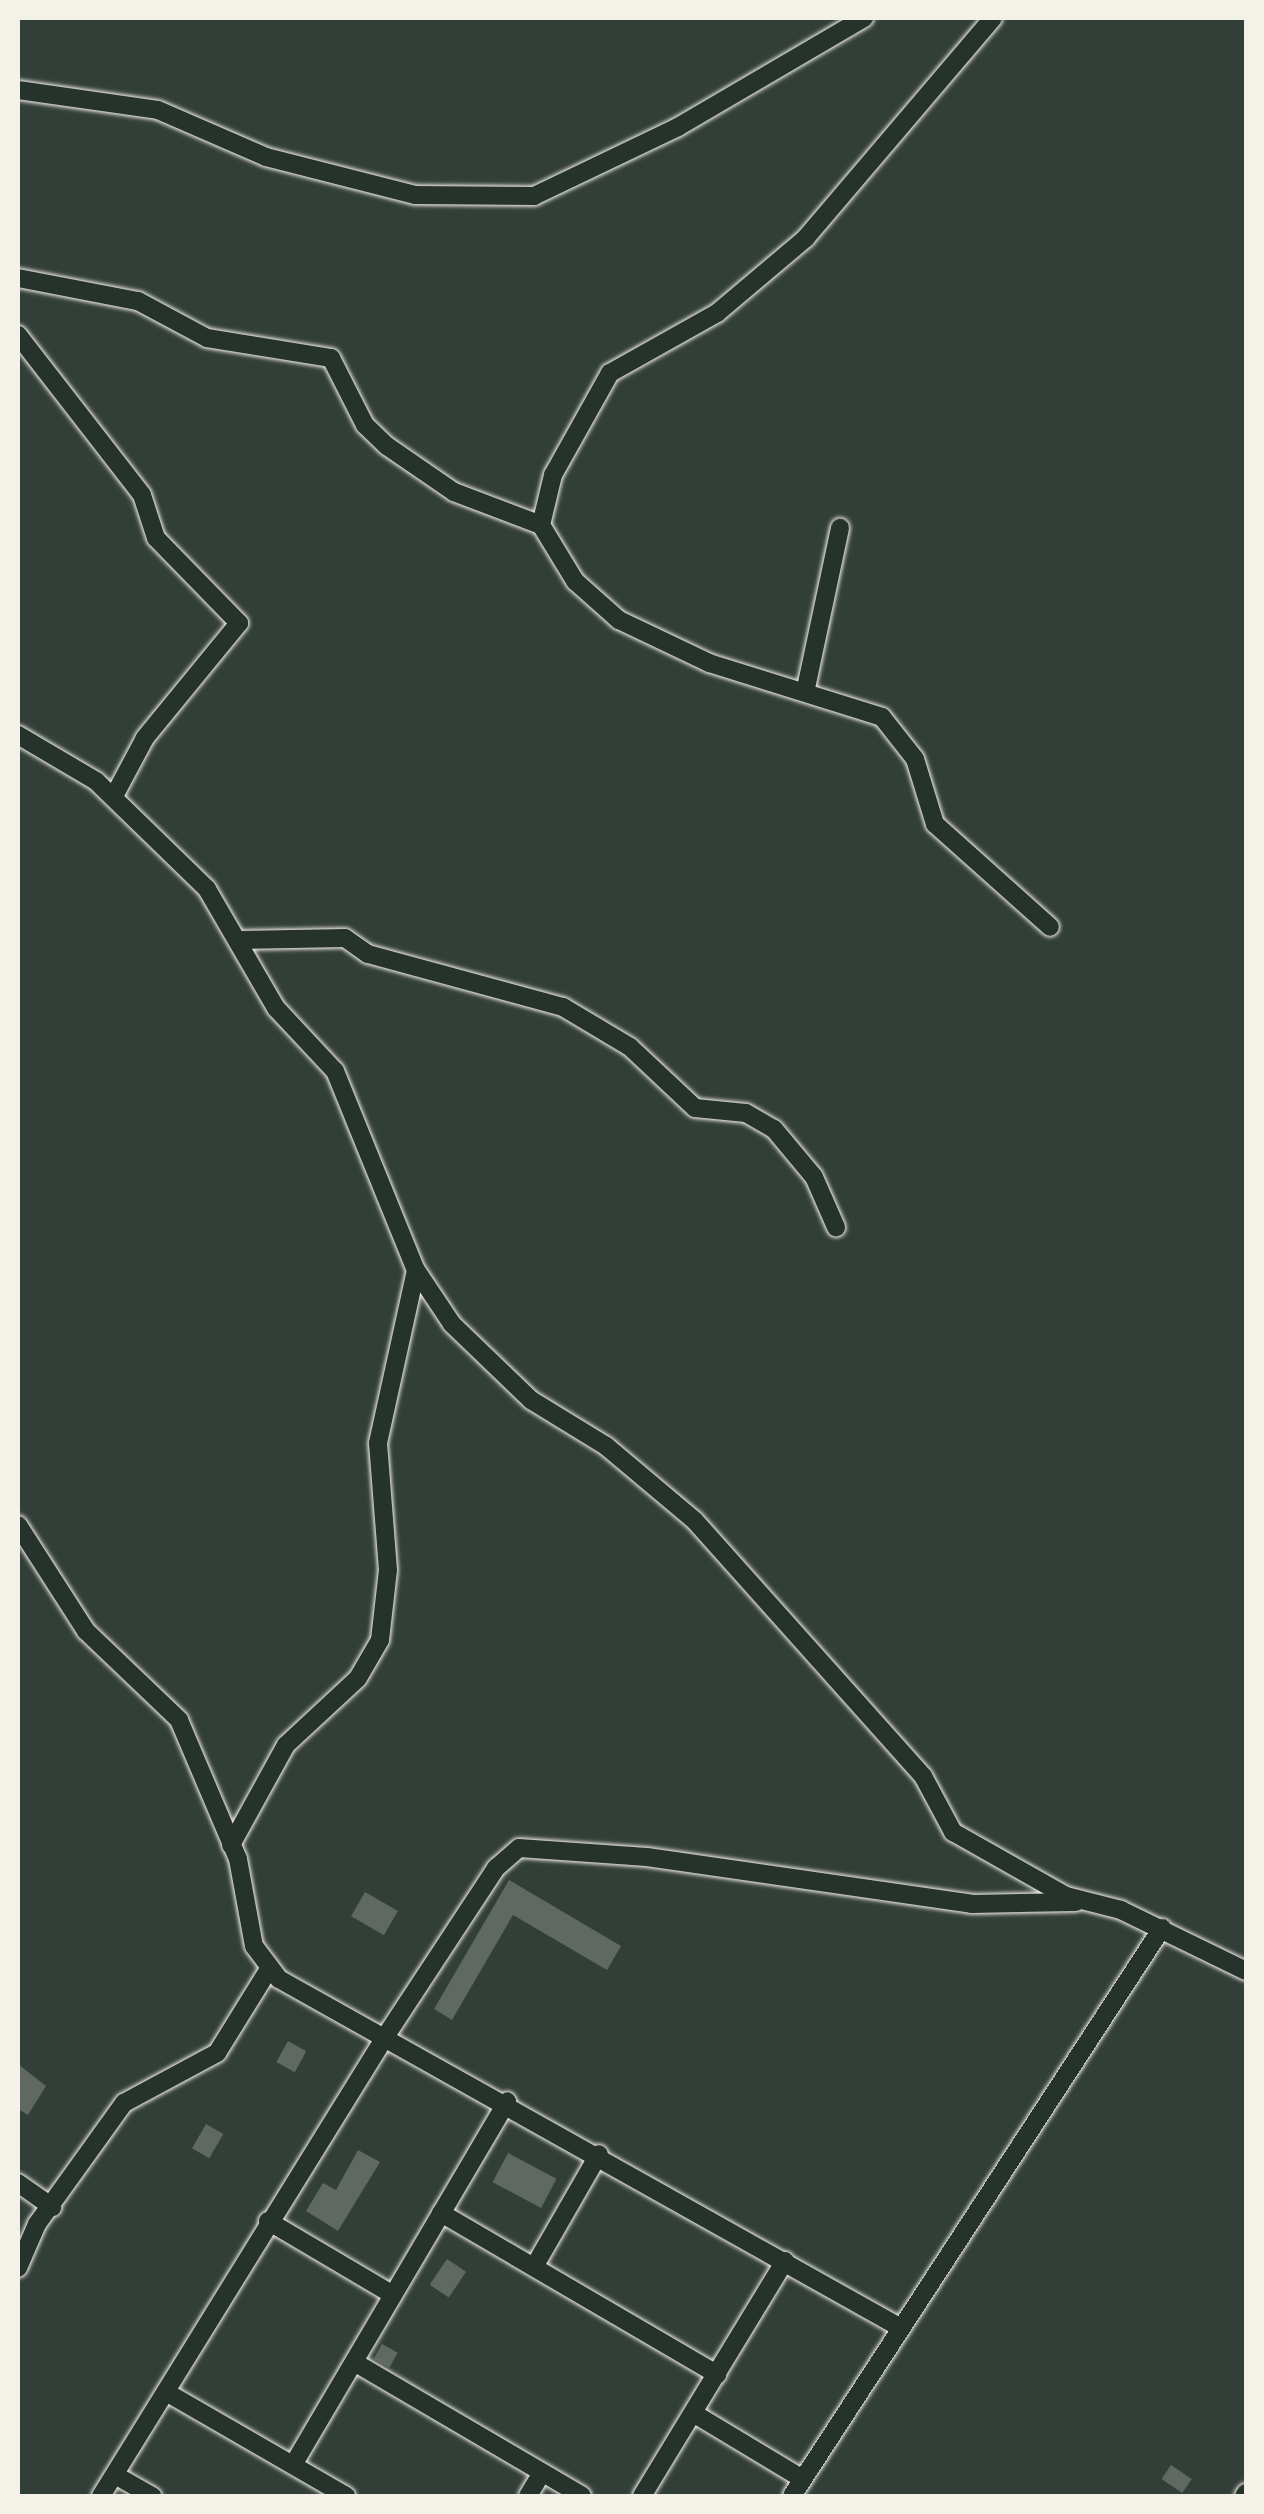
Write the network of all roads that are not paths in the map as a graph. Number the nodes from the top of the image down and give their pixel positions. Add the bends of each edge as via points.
1 (864, 18) edge
2 (993, 18) edge
3 (18, 90) edge
4 (18, 278) edge
5 (18, 334) edge
6 (541, 525) junction
7 (840, 528) dead end
8 (806, 688) junction
9 (18, 735) edge
10 (114, 796) junction
11 (1050, 927) dead end
12 (239, 940) junction
13 (836, 1227) dead end
14 (416, 1270) junction
15 (18, 1525) edge
16 (231, 1845) junction
17 (1082, 1902) junction
18 (1162, 1928) junction
19 (269, 1970) junction
20 (1246, 1971) edge
21 (388, 2034) junction
22 (507, 2101) junction
23 (600, 2154) junction
24 (18, 2183) edge
25 (52, 2207) junction
26 (441, 2214) junction
27 (268, 2221) junction
28 (785, 2261) junction
29 (534, 2267) junction
30 (18, 2268) edge
31 (394, 2294) junction
32 (901, 2328) junction
33 (354, 2362) junction
34 (717, 2374) junction
35 (166, 2392) junction
36 (693, 2413) junction
37 (293, 2466) junction
38 (542, 2473) junction
39 (115, 2475) junction
40 (804, 2479) junction
41 (101, 2496) edge
42 (152, 2496) edge
43 (346, 2496) edge
44 (528, 2496) edge
45 (582, 2496) edge
46 (642, 2496) edge
47 (792, 2496) edge

1 - 3 street via 627,155 534,196 414,195 266,157 170,113
2 - 6 street via 806,238 717,313 620,362 553,475
4 - 6 street via 138,301 206,338 332,358 365,426 387,446 454,492
5 - 10 street via 142,495 156,538 239,624 145,738
6 - 8 street via 575,581 620,620 708,662
7 - 8 street
8 - 11 street via 899,732 935,824
9 - 10 street
10 - 12 street via 186,864
12 - 13 street via 344,938 368,954 563,1007 630,1047 694,1108 746,1114 774,1128 806,1165
12 - 14 street via 276,1008 335,1071
14 - 16 street via 378,1443 388,1570 380,1640 358,1678 286,1745
14 - 17 street via 500,1374 694,1521 923,1776 964,1843
15 - 16 street via 86,1632 169,1705
16 - 19 street via 250,1934
17 - 18 street
17 - 21 street via 972,1904 647,1856 519,1848 496,1868
18 - 20 street
18 - 32 street
19 - 21 street
19 - 25 street via 229,2040 200,2068 124,2103
21 - 22 street
21 - 27 street
22 - 23 street
22 - 26 street
23 - 28 street
23 - 29 street
24 - 25 street
25 - 30 street
26 - 29 street
26 - 31 street
27 - 31 street
27 - 35 street
28 - 32 street
28 - 34 street
29 - 34 street
31 - 33 street
32 - 40 street
33 - 37 street
33 - 38 street
34 - 36 street
35 - 37 street
35 - 39 street
36 - 40 street
36 - 46 street
37 - 43 street
38 - 44 street
38 - 45 street
39 - 41 street
39 - 42 street
40 - 47 street

